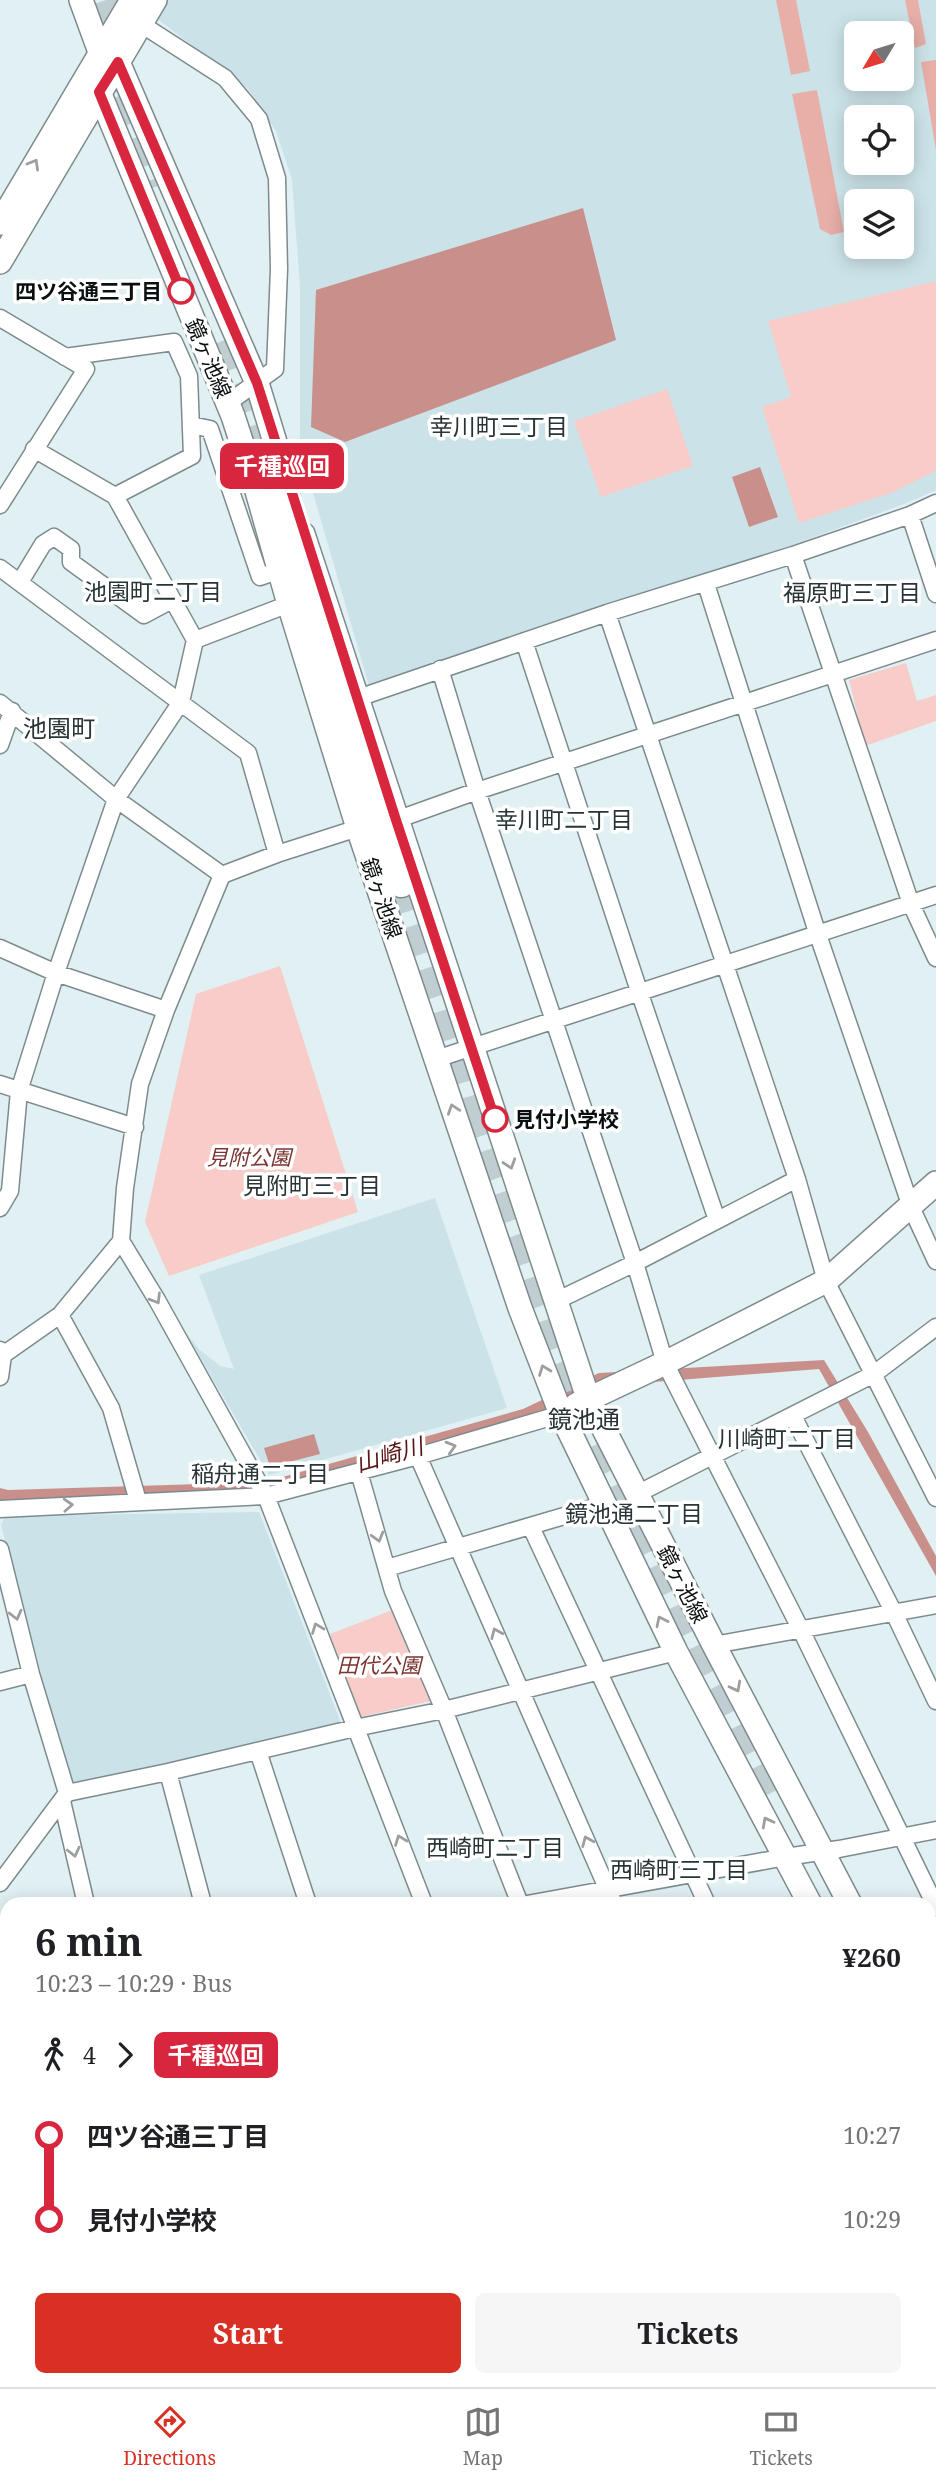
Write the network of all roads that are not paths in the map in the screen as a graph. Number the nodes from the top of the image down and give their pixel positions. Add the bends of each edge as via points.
1 (81, 0) edge
2 (132, 0) edge
3 (155, 0) edge
4 (141, 24) junction
5 (109, 57) junction
6 (99, 92) junction
7 (0, 223) edge
8 (0, 262) edge
9 (0, 318) edge
10 (65, 357) junction
11 (257, 383) junction
12 (228, 403) junction
13 (191, 425) junction
14 (34, 449) junction
15 (283, 469) joint
16 (115, 496) junction
17 (936, 503) edge
18 (0, 505) edge
19 (910, 515) junction
20 (793, 555) junction
21 (0, 568) edge
22 (280, 570) junction
23 (20, 582) junction
24 (706, 584) junction
25 (936, 594) edge
26 (172, 600) junction
27 (289, 604) junction
28 (607, 613) junction
29 (195, 640) junction
30 (936, 640) edge
31 (524, 641) junction
32 (440, 669) junction
33 (835, 673) junction
34 (350, 701) junction
35 (181, 702) junction
36 (744, 704) junction
37 (6, 707) edge
38 (648, 736) junction
39 (0, 745) edge
40 (564, 764) junction
41 (477, 790) junction
42 (117, 799) junction
43 (396, 820) junction
44 (358, 828) junction
45 (277, 854) junction
46 (222, 875) junction
47 (401, 882) tunnel mouth
48 (936, 895) edge
49 (911, 904) junction
50 (817, 932) junction
51 (0, 948) edge
52 (936, 958) edge
53 (725, 964) junction
54 (56, 973) junction
55 (639, 991) junction
56 (166, 1010) junction
57 (555, 1020) junction
58 (472, 1048) junction
59 (436, 1059) junction
60 (0, 1084) edge
61 (19, 1091) junction
62 (135, 1127) junction
63 (797, 1179) junction
64 (936, 1183) edge
65 (911, 1207) junction
66 (0, 1208) edge
67 (717, 1220) junction
68 (121, 1241) junction
69 (936, 1261) edge
70 (635, 1264) junction
71 (826, 1281) junction
72 (556, 1301) junction
73 (60, 1315) junction
74 (936, 1327) edge
75 (2, 1352) edge
76 (665, 1363) junction
77 (874, 1374) junction
78 (0, 1377) edge
79 (588, 1398) junction
80 (561, 1414) junction
81 (793, 1416) junction
82 (713, 1454) junction
83 (418, 1456) junction
84 (359, 1472) junction
85 (934, 1490) edge
86 (637, 1494) junction
87 (266, 1496) junction
88 (138, 1501) junction
89 (605, 1504) junction
90 (0, 1509) edge
91 (531, 1527) junction
92 (0, 1549) edge
93 (458, 1549) junction
94 (387, 1568) junction
95 (936, 1605) edge
96 (894, 1613) junction
97 (802, 1630) junction
98 (714, 1645) junction
99 (676, 1652) junction
100 (598, 1673) junction
101 (31, 1674) junction
102 (0, 1682) edge
103 (522, 1690) junction
104 (936, 1701) edge
105 (444, 1710) junction
106 (355, 1728) junction
107 (258, 1752) junction
108 (168, 1772) junction
109 (65, 1797) junction
110 (936, 1830) edge
111 (902, 1838) junction
112 (824, 1852) junction
113 (786, 1857) junction
114 (693, 1874) junction
115 (2, 1875) edge
116 (85, 1897) edge
117 (201, 1897) edge
118 (306, 1897) edge
119 (421, 1897) edge
120 (517, 1897) edge
121 (611, 1897) edge
122 (704, 1897) edge
123 (806, 1897) edge
124 (846, 1897) edge
125 (931, 1897) edge

1 - 5 street
2 - 5 street
3 - 4 street
4 - 5 street
4 - 11 street via 225,78 260,119 277,178 279,269 275,369
5 - 6 street, 鏡ヶ池線
7 -> 5 street
5 - 11 street, 鏡ヶ池線
6 - 8 street
6 - 12 street, 鏡ヶ池線
9 - 10 street
10 - 13 street via 174,342 189,376
10 - 14 street via 86,369
11 - 12 street
11 - 15 street, 鏡ヶ池線
12 - 22 street, 鏡ヶ池線
13 - 16 street via 192,456
13 - 22 street via 210,429 260,577
14 - 16 street
14 - 18 street
15 - 34 highway via 286,518 306,598
16 - 26 street
17 - 19 street
19 - 20 street
19 - 25 street
20 - 24 street
20 - 33 street
21 - 23 street
22 - 27 street, 鏡ヶ池線
23 - 26 street via 43,544 54,537 71,549 71,562 144,615
23 - 35 street
24 - 28 street
24 - 36 street
26 - 29 street
27 - 29 street
27 - 44 street, 鏡ヶ池線
28 - 31 street
28 - 38 street
29 - 35 street
30 - 33 street
31 - 32 street
31 - 40 street
32 - 34 street
32 - 41 street
33 - 36 street
33 - 49 street
34 - 43 street, 鏡ヶ池線
34 - 47 highway via 368,802
35 - 42 street
35 - 45 street via 248,753
36 - 38 street
36 - 50 street
37 - 39 street
37 - 42 street
38 - 40 street
38 - 53 street
40 - 41 street
40 - 55 street
41 - 43 street
41 - 57 street
42 - 46 street
42 - 54 street
43 - 58 street, 鏡ヶ池線
44 - 45 street
44 - 59 street, 鏡ヶ池線
45 - 46 street
46 - 56 street
48 - 49 street
49 - 50 street
49 - 52 street
50 - 53 street
50 - 65 street
51 - 54 street
53 - 55 street
53 - 63 street
54 - 56 street
54 - 61 street
55 - 57 street
55 - 67 street
56 - 62 street via 140,1084
57 - 58 street
57 - 70 street
58 - 59 street
58 -> 72 street, 鏡ヶ池線
80 -> 59 street, 鏡ヶ池線
60 - 61 street
61 - 62 street
61 - 66 street via 10,1191
62 - 68 street
63 - 67 street
63 - 71 street
64 - 65 street
65 - 69 street
65 - 71 street
67 - 70 street
68 - 73 street
68 -> 87 street
70 - 72 street
70 - 76 street
71 - 76 street
71 - 77 street
72 - 79 street, 鏡ヶ池線
73 - 75 street
73 - 88 street via 111,1408
74 - 77 street
75 - 78 street
76 - 79 street
76 - 82 street
77 - 81 street
77 - 85 street
79 - 80 street
79 - 86 street, 鏡ヶ池線
83 -> 80 street
80 - 89 street, 鏡ヶ池線
81 - 82 street
81 - 96 street
82 - 86 street
82 - 97 street
83 - 84 street
83 - 93 street
84 - 87 street
84 -> 94 street
86 - 98 street, 鏡ヶ池線
87 - 88 street
106 -> 87 street
90 -> 88 street
89 - 91 street
99 -> 89 street, 鏡ヶ池線
91 - 93 street
91 - 100 street
92 -> 101 street
93 - 94 street
103 -> 93 street
94 - 105 street
95 - 96 street
96 - 97 street
96 - 104 street
97 - 98 street
97 - 111 street
98 -> 112 street, 鏡ヶ池線
99 - 100 street
113 -> 99 street, 鏡ヶ池線
100 - 103 street
100 - 114 street
101 - 102 street
101 - 109 street
103 - 105 street
121 -> 103 street
105 - 106 street
105 - 120 street
106 - 107 street
119 -> 106 street
107 - 108 street
107 - 118 street
108 - 109 street
108 - 117 street
109 - 115 street
109 -> 116 street
110 - 111 street
111 - 112 street
111 - 125 street
112 - 113 street
112 - 124 street, 鏡ヶ池線
113 - 114 street
113 - 123 street, 鏡ヶ池線
114 - 121 street
114 - 122 street

